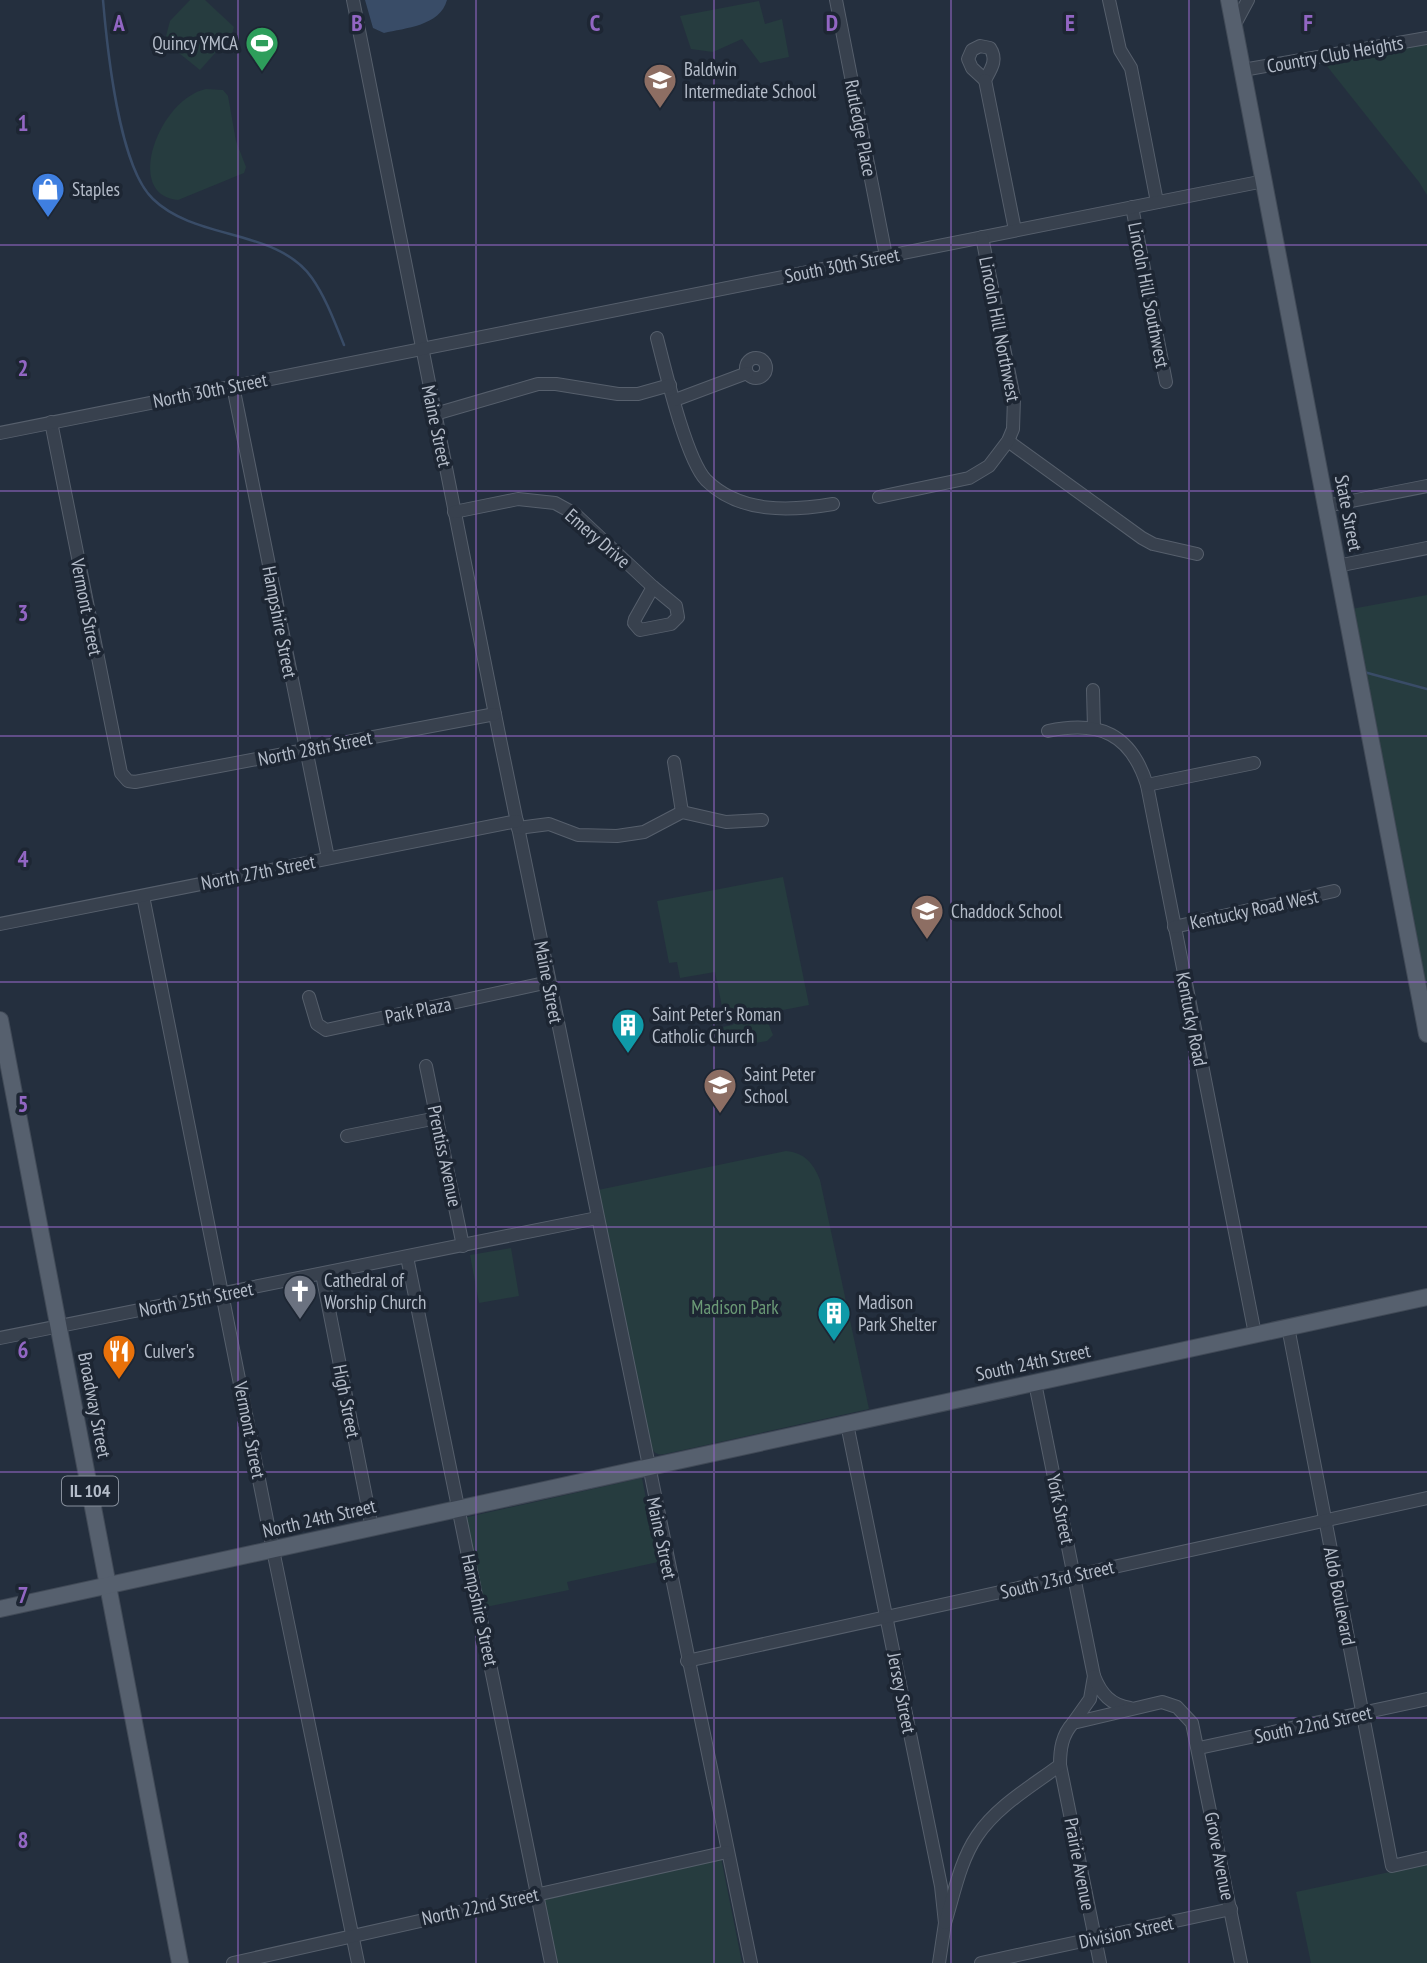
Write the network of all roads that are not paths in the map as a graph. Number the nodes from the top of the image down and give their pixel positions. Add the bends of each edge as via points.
1 (353, 0) edge
2 (836, 0) edge
3 (1109, 0) edge
4 (1229, 0) edge
5 (1248, 0) edge
6 (1234, 26) junction
7 (1427, 38) edge
8 (1243, 70) junction
9 (985, 80) dead end
10 (1264, 181) junction
11 (1157, 202) junction
12 (1132, 207) junction
13 (1015, 230) junction
14 (982, 237) junction
15 (886, 256) junction
16 (657, 338) dead end
17 (421, 350) junction
18 (747, 373) dead end
19 (1166, 382) dead end
20 (670, 385) junction
21 (233, 386) junction
22 (675, 400) junction
23 (435, 414) junction
24 (51, 422) junction
25 (0, 433) edge
26 (1008, 441) junction
27 (1427, 486) edge
28 (879, 496) dead end
29 (834, 504) dead end
30 (1326, 506) junction
31 (454, 512) junction
32 (1427, 548) edge
33 (1196, 554) dead end
34 (1338, 566) junction
35 (653, 587) dead end
36 (1093, 690) dead end
37 (495, 714) junction
38 (1094, 728) junction
39 (1048, 731) dead end
40 (306, 750) junction
41 (674, 762) dead end
42 (1254, 763) dead end
43 (135, 782) joint
44 (1147, 785) junction
45 (682, 812) junction
46 (762, 820) dead end
47 (517, 824) junction
48 (328, 858) junction
49 (1334, 891) dead end
50 (143, 895) junction
51 (0, 925) edge
52 (1174, 927) junction
53 (549, 982) junction
54 (309, 998) dead end
55 (0, 1020) edge
56 (1427, 1034) edge
57 (426, 1066) dead end
58 (437, 1118) junction
59 (347, 1136) dead end
60 (597, 1218) junction
61 (463, 1246) junction
62 (407, 1257) junction
63 (322, 1274) junction
64 (223, 1294) junction
65 (1427, 1297) edge
66 (58, 1326) junction
67 (1288, 1327) junction
68 (1255, 1334) junction
69 (0, 1338) edge
70 (1035, 1383) junction
71 (847, 1424) junction
72 (647, 1467) junction
73 (1427, 1498) edge
74 (459, 1509) junction
75 (1325, 1520) junction
76 (372, 1528) junction
77 (273, 1550) junction
78 (1074, 1575) junction
79 (108, 1586) junction
80 (0, 1609) edge
81 (887, 1617) junction
82 (687, 1661) junction
83 (1094, 1676) junction
84 (1427, 1699) edge
85 (1130, 1708) junction
86 (1363, 1713) junction
87 (1073, 1723) junction
88 (1199, 1748) junction
89 (1060, 1765) junction
90 (727, 1852) junction
91 (1427, 1858) edge
92 (537, 1894) junction
93 (1231, 1909) junction
94 (945, 1923) junction
95 (353, 1934) junction
96 (1096, 1939) junction
97 (180, 1963) edge
98 (233, 1963) edge
99 (358, 1963) edge
100 (551, 1963) edge
101 (751, 1963) edge
102 (939, 1963) edge
103 (981, 1963) edge
104 (1100, 1963) edge
105 (1241, 1963) edge

1 - 17 street, Maine Street
2 - 15 street, Rutledge Place
3 - 11 street via 1120,50 1131,68
4 - 6 main road, State Street
5 - 6 street
6 - 8 main road, State Street
7 - 8 street, Country Club Heights
8 - 10 main road, State Street
9 - 13 street
10 - 11 street, South 30th Street
10 - 30 main road, State Street
11 - 12 street, South 30th Street
12 - 13 street, South 30th Street
12 - 19 street, Lincoln Hill Southwest
13 - 14 street, South 30th Street
14 - 15 street, South 30th Street
14 - 26 street, Lincoln Hill Northwest via 1014,398 1015,419
15 - 17 street, South 30th Street
16 - 20 street
17 - 21 street, North 30th Street
17 - 23 street, Maine Street
18 - 22 street
20 - 22 street
20 - 23 street via 618,394 538,384
21 - 24 street, North 30th Street
21 - 40 street, Hampshire Street
22 - 29 street via 692,456 717,488 772,509
23 - 31 street, Maine Street
24 - 25 street, North 30th Street
24 - 43 street, Vermont Street via 121,773
26 - 28 street, Lincoln Hill Northwest via 989,466 969,478
26 - 33 street via 1142,538
27 - 30 street
30 - 34 main road, State Street
31 - 35 street, Emery Drive via 518,499 555,503 575,514
31 - 37 street, Maine Street
32 - 34 street
34 - 56 main road, State Street
36 - 38 street
37 - 40 street, North 28th Street
37 - 47 street, Maine Street
38 - 39 street
38 - 44 street, Kentucky Road via 1124,744 1138,761
40 - 43 street, North 28th Street
40 - 48 street, Hampshire Street
41 - 45 street
42 - 44 street
44 - 52 street, Kentucky Road
45 - 46 street via 726,822
45 - 47 street, North 27th Street via 633,835 579,835 549,824
47 - 48 street, North 27th Street
47 - 53 street, Maine Street
48 - 50 street, North 27th Street
49 - 52 street, Kentucky Road West
50 - 51 street, North 27th Street
50 - 64 street, Vermont Street
52 - 68 street, Kentucky Road
53 - 54 street, Park Plaza via 326,1030 317,1024
53 - 60 street, Maine Street
55 - 66 main road, Broadway Street / IL 104
57 - 58 street, Prentiss Avenue
58 - 59 street
58 - 61 street, Prentiss Avenue
60 - 61 street, North 25th Street
60 - 72 street, Maine Street
61 - 62 street, North 25th Street
62 - 63 street, North 25th Street
62 - 74 street, Hampshire Street
63 - 64 street, North 25th Street
63 - 76 street, High Street
64 - 66 street, North 25th Street
64 - 77 street, Vermont Street
65 - 67 main road, South 24th Street
66 - 69 street, North 25th Street
66 - 79 main road, Broadway Street / IL 104
67 - 68 main road, South 24th Street
67 - 75 street, Aldo Boulevard
68 - 70 main road, South 24th Street
70 - 71 main road, South 24th Street
70 - 78 street, York Street
71 - 72 main road, South 24th Street
71 - 81 street, Jersey Street
72 - 74 main road, North 24th Street
72 - 82 street, Maine Street
73 - 75 street, South 23rd Street
74 - 76 main road, North 24th Street
74 - 92 street, Hampshire Street
75 - 78 street, South 23rd Street
75 - 86 street, Aldo Boulevard
76 - 77 main road, North 24th Street
77 - 79 main road, North 24th Street
77 - 95 street, Vermont Street
78 - 81 street, South 23rd Street
78 - 83 street, York Street
79 - 80 main road, North 24th Street
79 - 97 main road, Broadway Street / IL 104
81 - 82 street, South 23rd Street
81 - 94 street, Jersey Street
82 - 90 street, Maine Street
83 - 85 street, York Street via 1111,1702
83 - 87 street, York Street via 1090,1699
84 - 86 street, South 22nd Street
85 - 87 street
85 - 88 street, Grove Avenue via 1162,1702 1177,1706 1192,1723
86 - 88 street, South 22nd Street
86 - 91 street, Aldo Boulevard via 1392,1866
87 - 89 street, York Street via 1062,1741
88 - 93 street, Grove Avenue
89 - 94 street via 998,1813 976,1837
89 - 96 street, Prairie Avenue
90 - 92 street, North 22nd Street
90 - 101 street, Maine Street
92 - 95 street, North 22nd Street
92 - 100 street, Hampshire Street
93 - 96 street, Division Street
93 - 105 street, Grove Avenue
94 - 102 street, Jersey Street
95 - 98 street, North 22nd Street
95 - 99 street, Vermont Street
96 - 103 street, Division Street
96 - 104 street, Prairie Avenue

